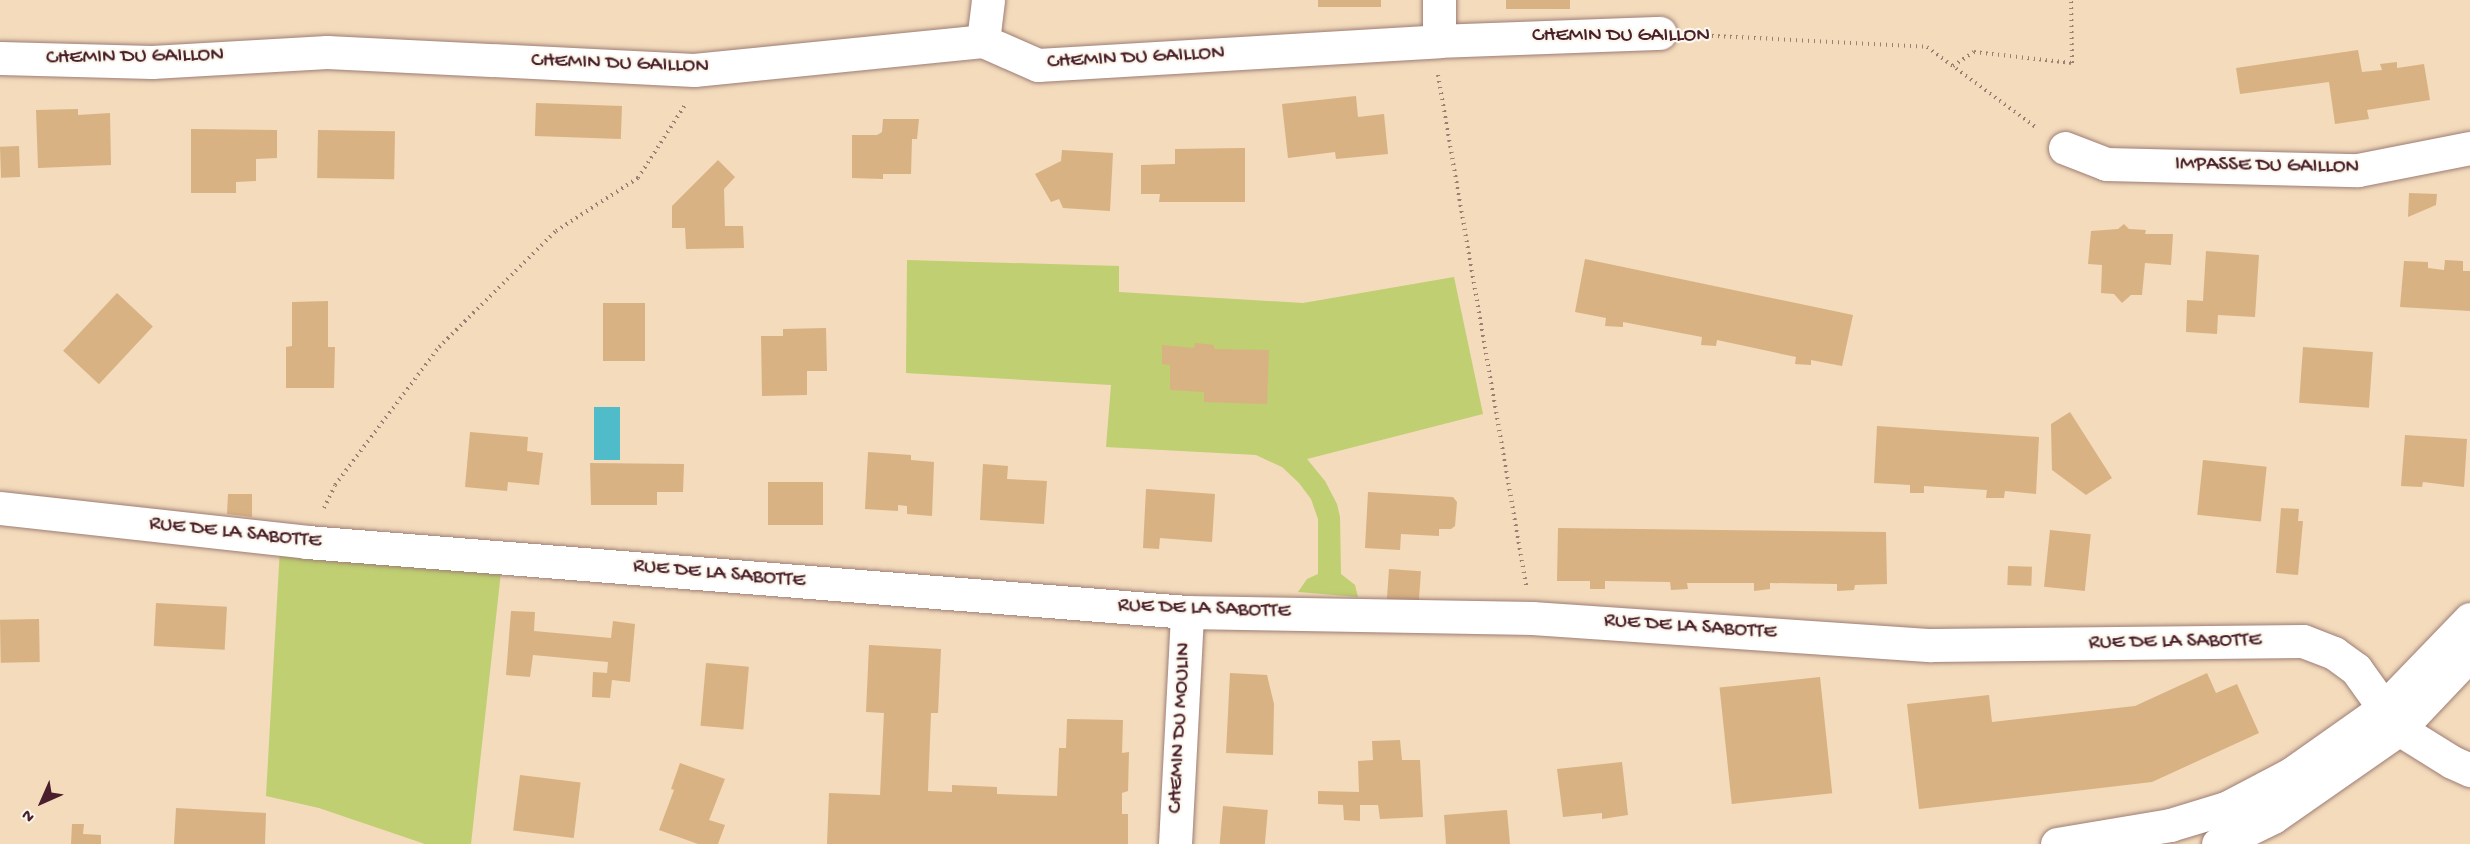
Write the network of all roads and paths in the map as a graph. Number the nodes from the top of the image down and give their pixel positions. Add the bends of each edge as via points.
1 (988, 0) edge
2 (1439, 0) edge
3 (2071, 0) edge
4 (1660, 33) joint
5 (983, 41) junction
6 (1438, 56) junction
7 (0, 58) edge
8 (1953, 66) junction
9 (694, 70) junction
10 (2065, 148) joint
11 (2470, 148) edge
12 (0, 508) edge
13 (307, 542) junction
14 (1187, 612) junction
15 (1532, 618) junction
16 (2470, 619) edge
17 (2470, 654) edge
18 (2391, 719) junction
19 (2470, 770) edge
20 (2104, 841) edge
21 (1175, 844) edge
22 (2056, 844) edge
23 (2218, 844) edge

1 - 5 street
2 - 6 street
3 - 8 path via 2072,63 1974,52
4 - 6 street, CHEMIN DU GAILLON
4 - 8 path, CHEMIN DU GAILLON via 1927,47
5 - 6 street, CHEMIN DU GAILLON via 1038,65
5 - 9 street, CHEMIN DU GAILLON
6 - 15 path
7 - 9 street, CHEMIN DU GAILLON via 152,62 327,52
8 - 10 path, CHEMIN DU GAILLON
9 - 13 path via 693,94 638,178 556,231 439,347 335,485
10 - 11 street, IMPASSE DU GAILLON via 2106,164 2358,170
12 - 13 street, RUE DE LA SABOTTE
13 - 14 street, RUE DE LA SABOTTE
14 - 15 street, RUE DE LA SABOTTE
14 - 21 street, CHEMIN DU MOULIN
15 - 18 street, RUE DE LA SABOTTE via 1931,645 2303,641 2334,653 2356,669
16 - 18 street
17 - 18 street
18 - 19 street via 2451,762
18 - 20 street via 2226,808
18 - 23 street via 2273,817
20 - 22 street

